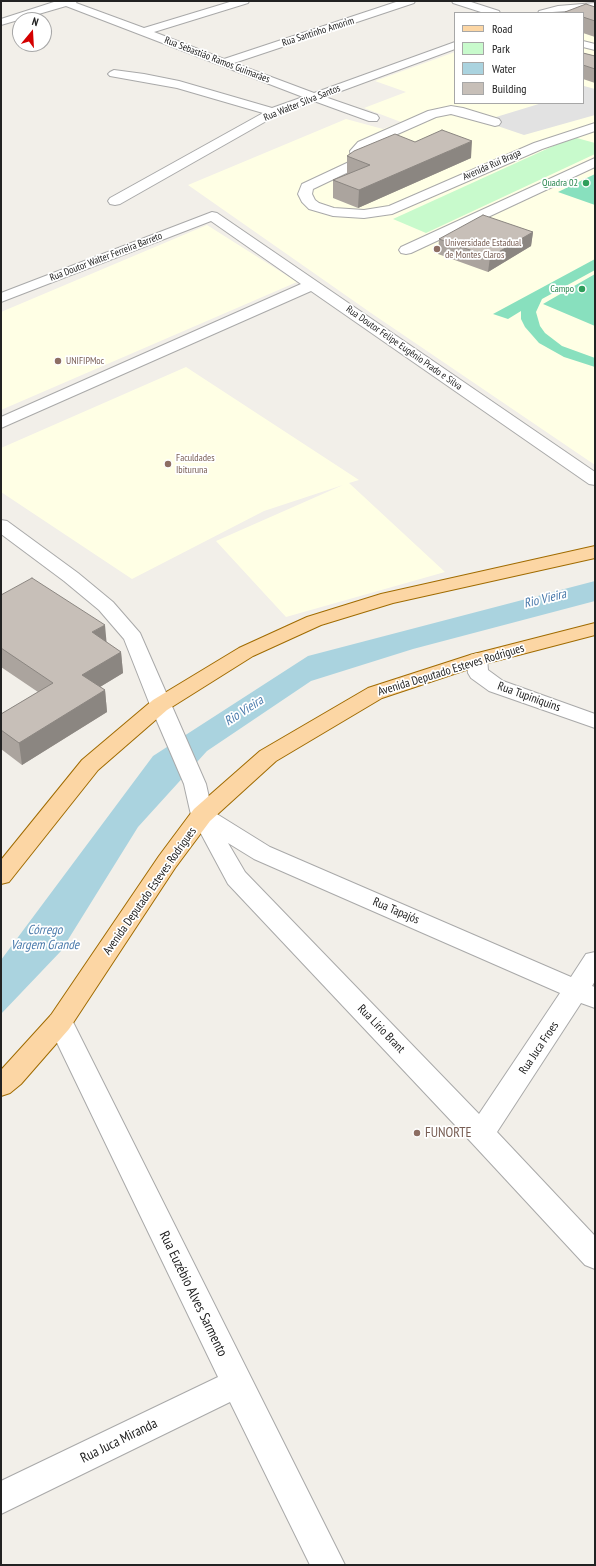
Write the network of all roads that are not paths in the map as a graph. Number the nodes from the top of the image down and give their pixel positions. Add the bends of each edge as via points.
1 (244, 1) edge
2 (410, 1) edge
3 (457, 1) edge
4 (66, 2) edge
5 (595, 6) edge
6 (492, 12) edge
7 (547, 12) edge
8 (1, 22) edge
9 (144, 32) junction
10 (584, 44) edge
11 (454, 45) edge
12 (595, 47) edge
13 (225, 62) junction
14 (114, 74) dead end
15 (314, 97) junction
16 (273, 112) junction
17 (373, 118) dead end
18 (495, 122) dead end
19 (595, 127) edge
20 (578, 131) junction
21 (595, 135) edge
22 (595, 162) edge
23 (115, 201) dead end
24 (212, 216) joint
25 (406, 250) dead end
26 (312, 285) junction
27 (1, 298) edge
28 (1, 423) edge
29 (595, 480) edge
30 (1, 525) edge
31 (595, 552) edge
32 (595, 629) edge
33 (477, 659) junction
34 (160, 705) junction
35 (595, 721) edge
36 (202, 815) junction
37 (1, 876) edge
38 (595, 961) edge
39 (586, 994) edge
40 (60, 1022) junction
41 (1, 1085) edge
42 (481, 1134) junction
43 (595, 1256) edge
44 (237, 1383) junction
45 (1, 1498) edge
46 (328, 1565) edge

1 - 9 street
2 - 13 street, Rua Santinho Amorim
3 - 6 street
4 - 8 street
4 - 9 street, Rua Sebastião Ramos Guimarães
5 - 7 street
9 - 13 street, Rua Sebastião Ramos Guimarães
10 - 12 street
11 - 15 street, Rua Walter Silva Santos
13 - 15 street, Rua Sebastião Ramos Guimarães
14 - 16 street via 179,85
15 - 16 street, Rua Walter Silva Santos
15 - 17 street, Rua Sebastião Ramos Guimarães
16 - 23 street, Rua Walter Silva Santos
18 - 20 street, Avenida Rui Braga via 455,110 432,114 362,145 356,151 357,158 354,164 307,187 305,194 314,206 333,212 364,214 392,210 507,158
19 - 20 street, Avenida Rui Braga
20 - 21 street
22 - 25 street
24 - 26 street, Rua Doutor Felipe Eugênio Prado e Silva
24 - 27 street, Rua Doutor Walter Ferreira Barreto
26 - 28 street
26 - 29 street, Rua Doutor Felipe Eugênio Prado e Silva
30 - 34 street, Rua Lírio Brant via 71,577 110,611 133,637
31 - 34 main road via 388,598 314,621 246,652
32 - 33 main road, Avenida Deputado Esteves Rodrigues
33 - 35 street, Rua Tupiniquins via 478,673 496,686
33 - 36 main road, Avenida Deputado Esteves Rodrigues via 374,693 268,756
34 - 36 street, Rua Lírio Brant via 195,784
34 - 37 main road via 90,765
36 - 39 street, Rua Tapajós via 262,853
36 - 40 main road, Avenida Deputado Esteves Rodrigues via 167,862
36 - 42 street, Rua Lírio Brant via 236,878
38 - 39 street, Rua Juca Froes
39 - 42 street, Rua Juca Froes
40 - 41 main road, Avenida Deputado Esteves Rodrigues
40 - 44 street, Rua Euzébio Alves Sarmento
42 - 43 street, Rua Lírio Brant
44 - 45 street, Rua Juca Miranda
44 - 46 street, Rua Euzébio Alves Sarmento

